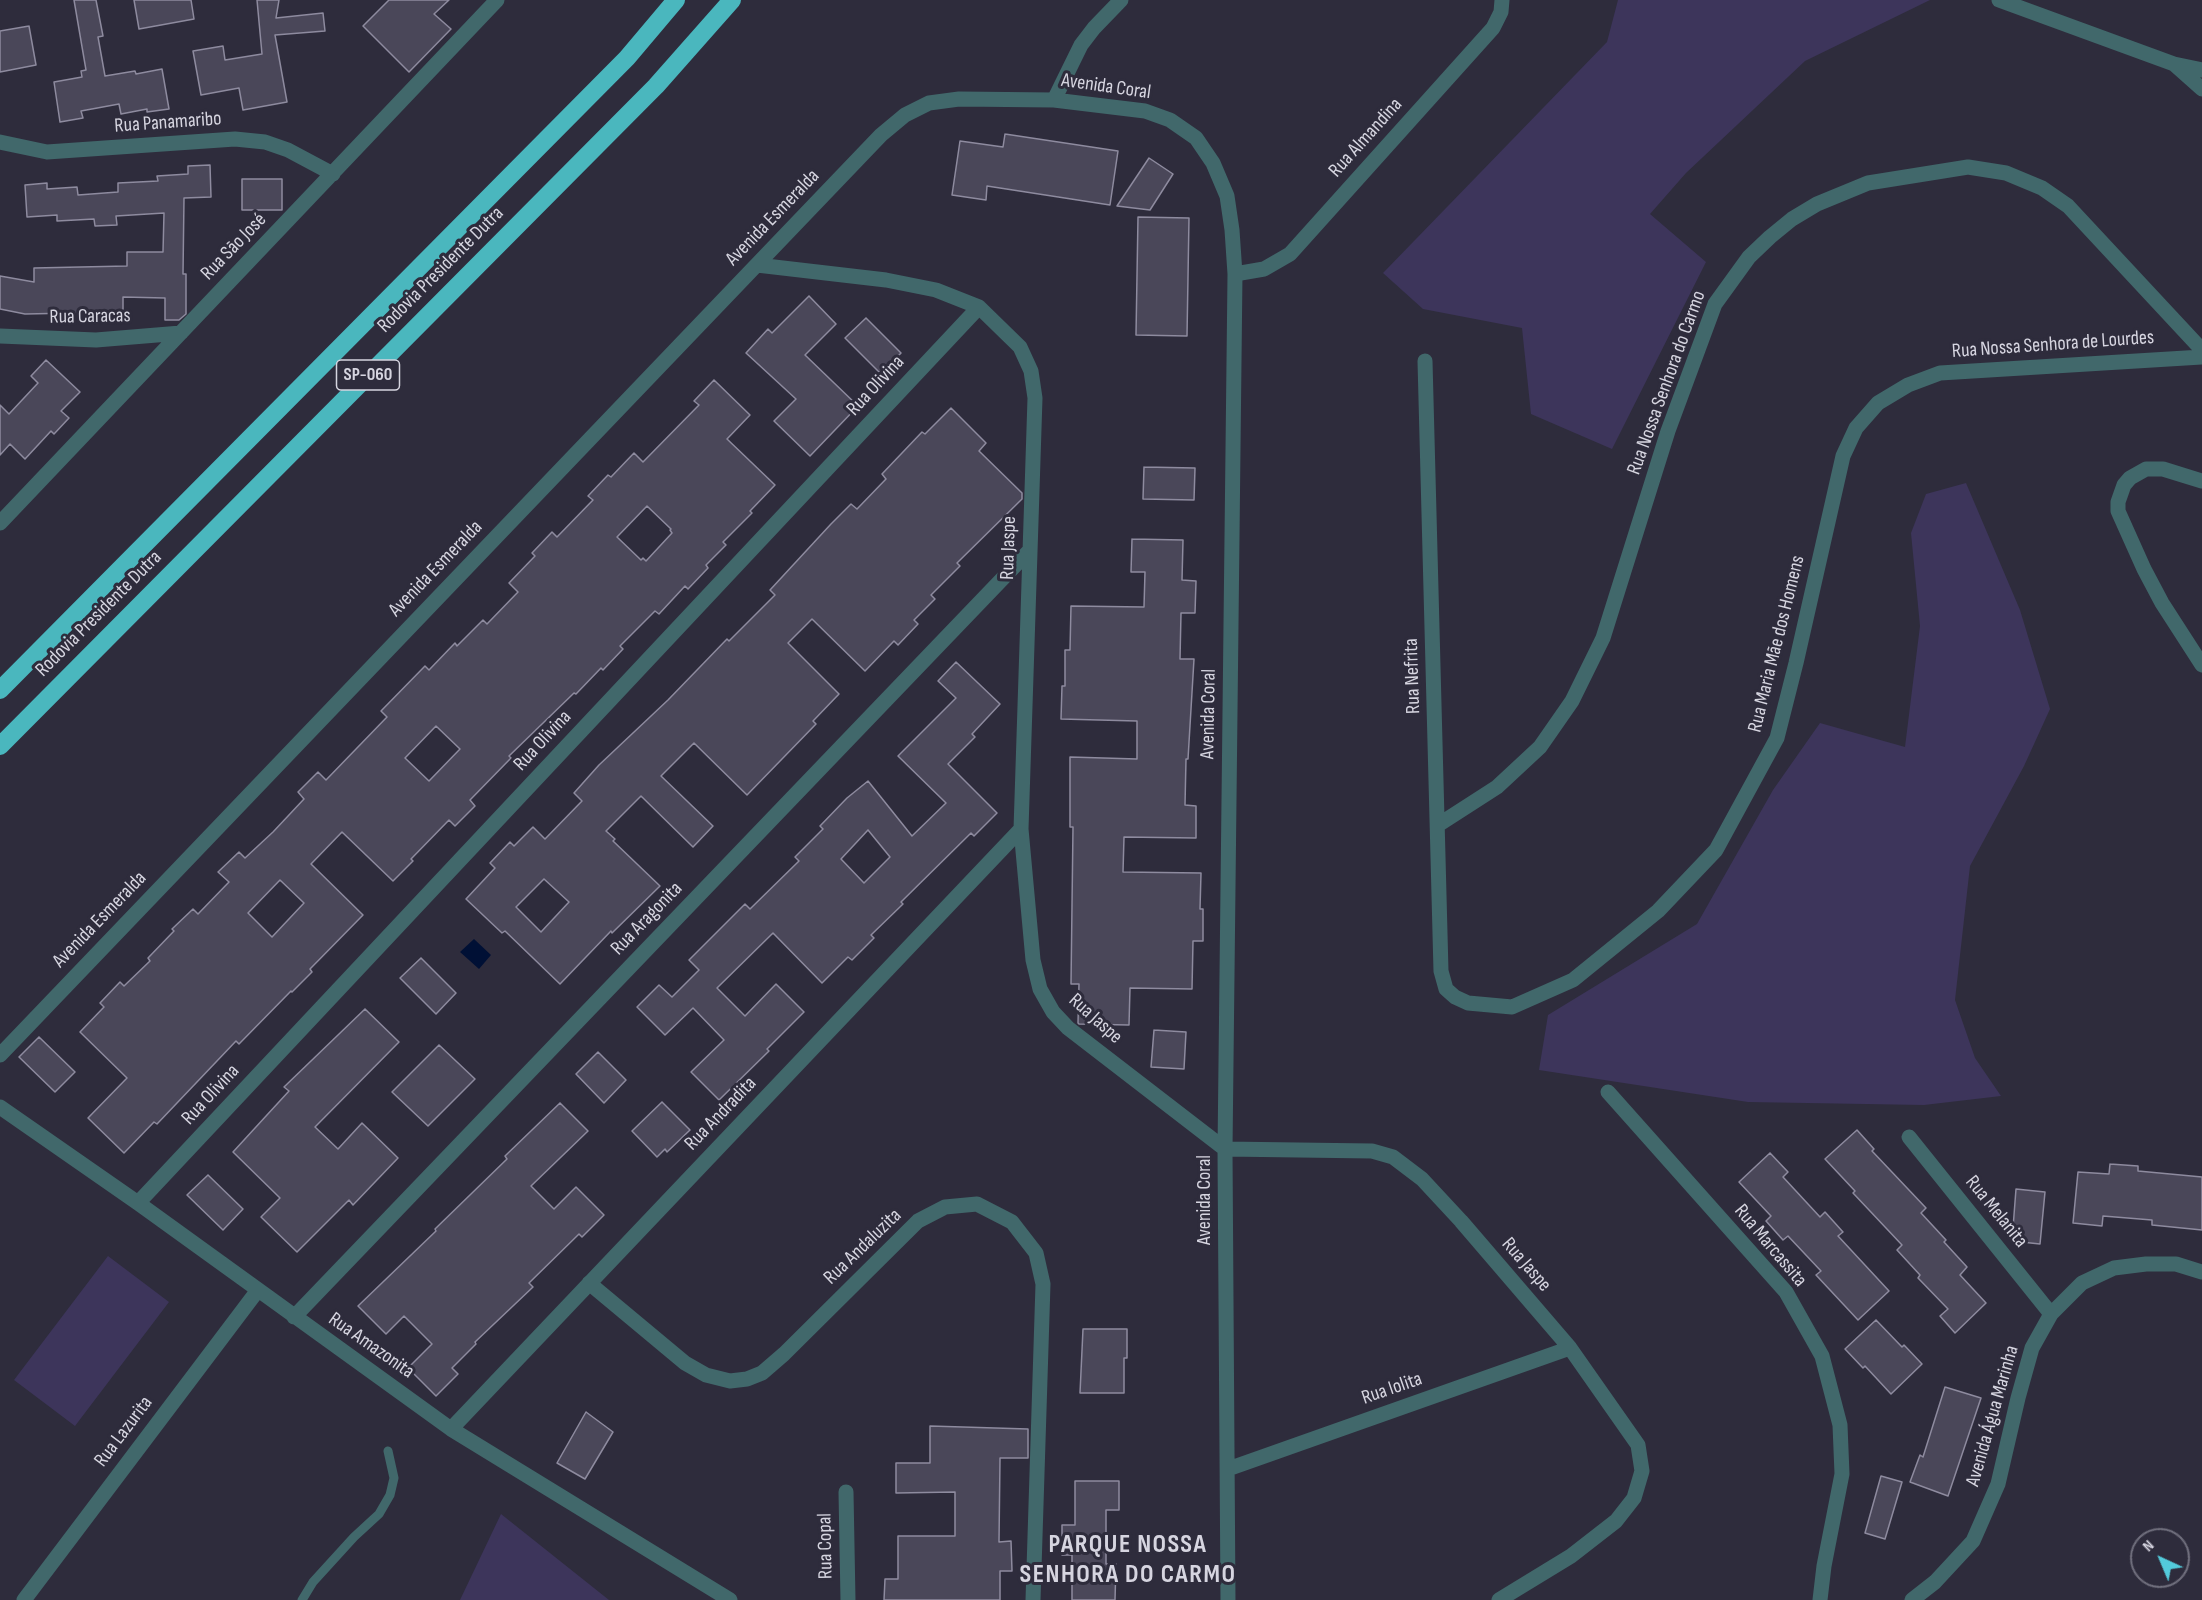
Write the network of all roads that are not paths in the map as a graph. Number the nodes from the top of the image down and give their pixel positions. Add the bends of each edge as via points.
1 (498, 0) edge
2 (676, 0) edge
3 (732, 0) edge
4 (1121, 0) edge
5 (1502, 0) edge
6 (1999, 0) edge
7 (2174, 64) junction
8 (2202, 70) edge
9 (2202, 88) edge
10 (1054, 100) junction
11 (905, 115) joint
12 (0, 142) edge
13 (333, 174) junction
14 (757, 265) junction
15 (1235, 274) junction
16 (979, 307) junction
17 (181, 333) junction
18 (0, 336) edge
19 (2202, 350) edge
20 (2202, 357) edge
21 (1425, 361) dead end
22 (1908, 385) joint
23 (2202, 481) edge
24 (0, 523) edge
25 (1030, 550) junction
26 (2202, 665) edge
27 (0, 690) edge
28 (0, 746) edge
29 (1438, 825) junction
30 (1021, 829) junction
31 (1446, 989) joint
32 (0, 1055) edge
33 (1608, 1092) dead end
34 (0, 1107) edge
35 (1909, 1137) dead end
36 (1225, 1149) junction
37 (138, 1203) junction
38 (2202, 1272) edge
39 (589, 1283) junction
40 (258, 1290) junction
41 (2051, 1314) junction
42 (294, 1317) junction
43 (1570, 1348) junction
44 (451, 1429) junction
45 (388, 1451) dead end
46 (1228, 1469) junction
47 (846, 1492) dead end
48 (24, 1600) edge
49 (302, 1600) edge
50 (730, 1600) edge
51 (848, 1600) edge
52 (1033, 1600) edge
53 (1228, 1600) edge
54 (1499, 1600) edge
55 (1820, 1600) edge
56 (1912, 1600) edge

1 - 13 street, Rua São José
2 - 27 highway, Rodovia Presidente Dutra / SP-060 via 627,58
3 - 28 highway, Rodovia Presidente Dutra / SP-060 via 656,86
4 - 10 street via 1082,45
5 - 15 street, Rua Almandina via 1493,28 1290,254 1264,269
6 - 7 street
7 - 8 street
7 - 9 street
10 - 11 street, Avenida Coral via 959,99 929,103
10 - 15 street, Avenida Coral via 1145,111 1170,120 1196,138 1213,163 1227,196
11 - 14 street, Avenida Esmeralda via 881,135
12 - 13 street, Rua Panamaribo via 46,152 235,139 265,142 288,150
13 - 17 street, Rua São José
14 - 16 street, Rua Jaspe via 886,280 936,290
14 - 32 street, Avenida Esmeralda
15 - 36 street, Avenida Coral
16 - 25 street, Rua Jaspe via 1020,347 1031,372 1035,398
16 - 37 street, Rua Olivina
17 - 18 street, Rua Caracas via 96,340
17 - 24 street, Rua São José
19 - 29 street, Rua Nossa Senhora do Carmo via 2068,206 2042,188 2006,173 1968,167 1868,183 1792,219 1749,257 1715,304 1668,431 1603,638 1572,701 1540,747 1497,787
20 - 22 street, Rua Nossa Senhora de Lourdes via 1940,373
21 - 29 street, Rua Nefrita
22 - 31 street, Rua Maria Mãe dos Homens via 1878,403 1848,442 1777,738 1716,850 1658,911 1573,980 1512,1006 1468,1003
23 - 26 street via 2163,469 2146,469 2124,485 2118,511 2162,603
25 - 30 street, Rua Jaspe
25 - 42 street, Rua Aragonita
29 - 31 street, Rua Nefrita via 1441,971
30 - 36 street, Rua Jaspe via 1033,960 1040,989 1053,1012 1068,1028
30 - 39 street, Rua Andradita
33 - 55 street, Rua Marcassita via 1786,1292 1822,1356 1840,1425 1842,1474
34 - 37 street, Rua Amazonita
35 - 41 street, Rua Melanita
36 - 43 street, Rua Jaspe via 1372,1151 1393,1157 1422,1179 1454,1212
36 - 46 street, Avenida Coral
37 - 40 street, Rua Amazonita
38 - 41 street, Avenida Água Marinha via 2176,1264 2114,1268 2082,1283
39 - 44 street, Rua Andradita
39 - 52 street, Rua Andaluzita via 686,1363 706,1375 730,1381 747,1379 762,1373 784,1354 918,1221 945,1207 977,1204 1012,1222 1036,1252 1043,1284
40 - 42 street, Rua Amazonita
40 - 48 street, Rua Lazurita
41 - 56 street, Avenida Água Marinha via 2032,1348 1998,1484 1973,1541 1935,1582
42 - 44 street, Rua Amazonita
43 - 46 street, Rua Iolita
43 - 54 street, Rua Jaspe via 1638,1445 1642,1471 1634,1498 1616,1521 1571,1556
44 - 50 street, Rua Amazonita
45 - 49 lane via 394,1478 390,1495 379,1514 313,1582
46 - 53 street, Avenida Coral
47 - 51 street, Rua Copal

